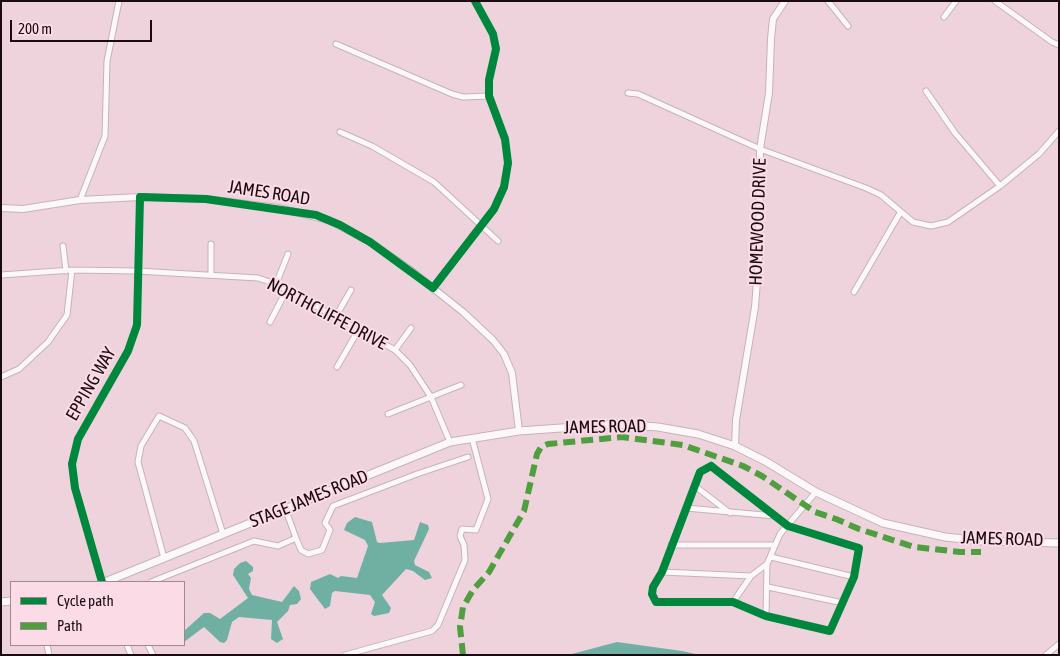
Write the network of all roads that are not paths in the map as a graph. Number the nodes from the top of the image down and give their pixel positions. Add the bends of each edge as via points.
1 (120, 1) edge
2 (475, 1) edge
3 (785, 1) edge
4 (828, 1) edge
5 (956, 1) edge
6 (995, 1) edge
7 (944, 17) dead end
8 (848, 26) dead end
9 (336, 44) dead end
10 (1059, 45) edge
11 (926, 91) dead end
12 (628, 93) dead end
13 (489, 96) junction
14 (340, 132) dead end
15 (1059, 132) edge
16 (760, 149) junction
17 (1000, 186) junction
18 (140, 198) junction
19 (80, 200) junction
20 (1, 208) edge
21 (900, 213) junction
22 (481, 226) junction
23 (498, 241) dead end
24 (211, 244) dead end
25 (64, 246) dead end
26 (288, 254) dead end
27 (72, 270) junction
28 (66, 271) junction
29 (137, 271) junction
30 (211, 274) junction
31 (1, 275) edge
32 (276, 284) junction
33 (433, 288) junction
34 (287, 289) junction
35 (351, 290) dead end
36 (854, 292) dead end
37 (336, 316) junction
38 (270, 322) dead end
39 (411, 328) dead end
40 (359, 329) junction
41 (395, 350) junction
42 (337, 367) dead end
43 (1, 377) edge
44 (461, 384) dead end
45 (431, 396) junction
46 (388, 414) dead end
47 (519, 431) junction
48 (472, 438) junction
49 (450, 442) junction
50 (735, 446) junction
51 (468, 457) dead end
52 (694, 486) junction
53 (816, 492) junction
54 (285, 508) junction
55 (686, 508) junction
56 (731, 514) junction
57 (776, 516) junction
58 (788, 526) junction
59 (223, 534) junction
60 (296, 538) junction
61 (1059, 543) edge
62 (671, 545) junction
63 (776, 545) junction
64 (771, 557) junction
65 (164, 558) junction
66 (767, 564) junction
67 (662, 572) junction
68 (751, 576) junction
69 (854, 577) junction
70 (103, 581) edge
71 (106, 581) edge
72 (154, 581) edge
73 (768, 587) junction
74 (733, 602) junction
75 (843, 604) junction
76 (766, 616) junction
77 (1059, 644) edge
78 (345, 655) edge
79 (1046, 655) edge

1 - 19 street via 107,61 105,136
2 - 13 street via 493,34 496,49
3 - 16 street, HOMEWOOD DRIVE via 773,19 770,93
4 - 8 street
5 - 7 street
6 - 10 street
9 - 13 street via 457,96
11 - 17 street via 955,133
12 - 16 street via 638,94
13 - 22 street via 505,139 508,163 504,187 494,209
14 - 22 street via 372,146 434,182
15 - 17 street via 1039,154
16 - 21 street via 866,188 881,195
16 - 50 street, HOMEWOOD DRIVE via 755,307 736,420
17 - 21 street via 948,222 931,226 913,222
18 - 19 street, JAMES ROAD
18 - 29 street, EPPING WAY
18 - 33 street, JAMES ROAD via 206,199 316,215 370,242
19 - 20 street, JAMES ROAD via 23,209
21 - 36 street
22 - 23 street
22 - 33 street
24 - 30 street
25 - 28 street
26 - 32 street
27 - 28 street, NORTHCLIFFE DRIVE
27 - 29 street, NORTHCLIFFE DRIVE
27 - 43 street via 67,315 48,342 19,369
28 - 31 street, NORTHCLIFFE DRIVE
29 - 30 street, NORTHCLIFFE DRIVE
29 - 70 street, EPPING WAY via 137,325 116,374 78,439 72,464 75,488
30 - 32 street, NORTHCLIFFE DRIVE via 258,278
32 - 34 street, NORTHCLIFFE DRIVE
33 - 47 street, JAMES ROAD via 480,327 504,354 512,373
34 - 37 street, NORTHCLIFFE DRIVE
34 - 38 street
35 - 37 street
37 - 40 street, NORTHCLIFFE DRIVE
39 - 41 street
40 - 41 street, NORTHCLIFFE DRIVE
40 - 42 street
41 - 45 street, NORTHCLIFFE DRIVE via 410,365
44 - 45 street
45 - 46 street
45 - 49 street, NORTHCLIFFE DRIVE
47 - 48 main road, STAGE JAMES ROAD
47 - 50 main road, JAMES ROAD via 617,424 698,434
48 - 49 main road, STAGE JAMES ROAD
48 - 78 street via 488,499 476,530 462,529 464,560 438,625 432,631
49 - 54 main road, STAGE JAMES ROAD
50 - 53 main road, JAMES ROAD
51 - 60 street via 333,506 325,523 330,530 322,550 308,554 301,550
52 - 55 street
52 - 56 street
52 - 57 street via 700,472 711,466
53 - 58 street
53 - 61 main road, JAMES ROAD via 883,523 913,531 983,541
54 - 59 main road, STAGE JAMES ROAD
54 - 60 street
55 - 56 street
55 - 62 street
56 - 57 street
57 - 58 street
58 - 63 street
58 - 69 street via 859,548
59 - 65 main road, STAGE JAMES ROAD
59 - 65 street via 194,441 185,428 159,416 141,446 138,462
60 - 72 street via 278,546 254,541
62 - 63 street
62 - 67 street
63 - 64 street
64 - 66 street
64 - 69 street
65 - 71 main road, STAGE JAMES ROAD
66 - 68 street
66 - 73 street
67 - 68 street
67 - 74 street via 653,587 656,602
68 - 74 street
69 - 75 street
73 - 75 street
73 - 76 street
74 - 76 street
75 - 76 street via 830,631
77 - 79 street

